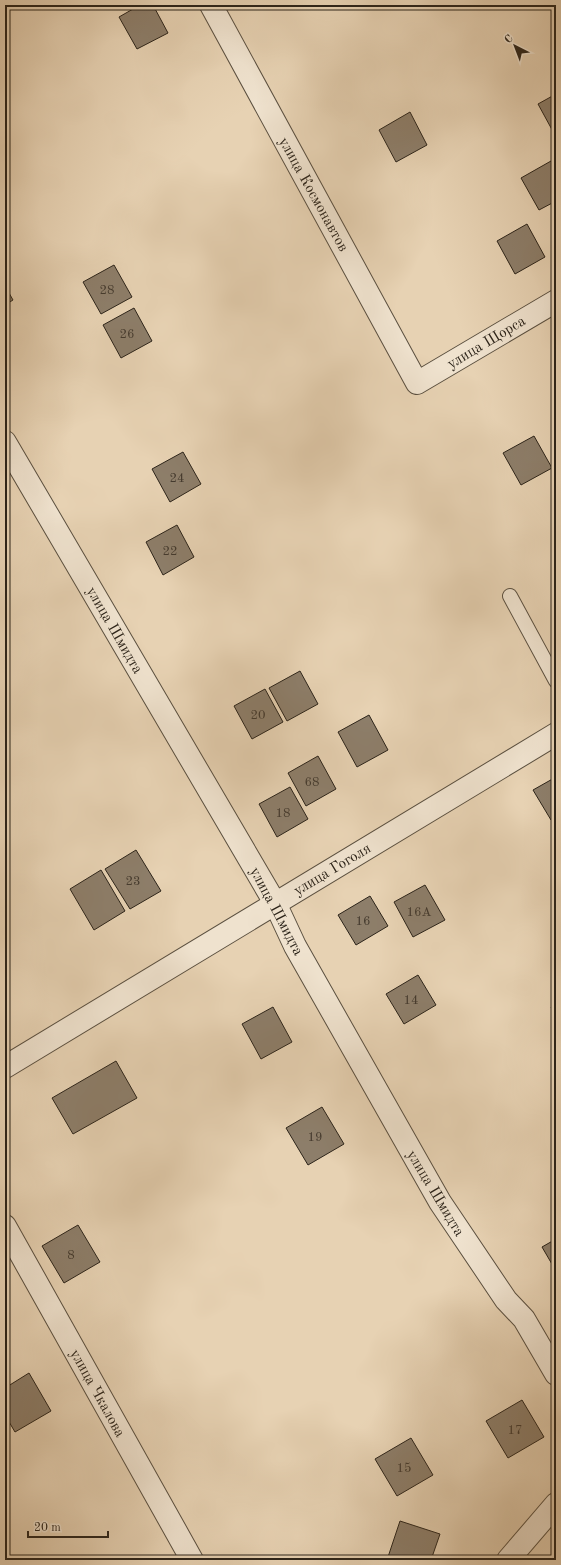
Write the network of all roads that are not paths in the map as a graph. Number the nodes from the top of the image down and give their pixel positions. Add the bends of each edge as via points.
1 (211, 5) edge
2 (556, 301) edge
3 (417, 383) joint
4 (5, 442) edge
5 (510, 596) dead end
6 (556, 681) edge
7 (556, 734) edge
8 (275, 903) junction
9 (5, 1067) edge
10 (5, 1226) edge
11 (556, 1374) edge
12 (556, 1504) edge
13 (192, 1560) edge
14 (508, 1560) edge

1 - 3 street, улица Космонавтов
2 - 3 street, улица Щорса
4 - 8 street, улица Шмидта
5 - 6 lane
7 - 8 street, улица Гоголя
8 - 9 street, улица Гоголя
8 - 11 street, улица Шмидта via 295,946 440,1202 506,1300 524,1319
10 - 13 street, улица Чкалова
12 - 14 street

